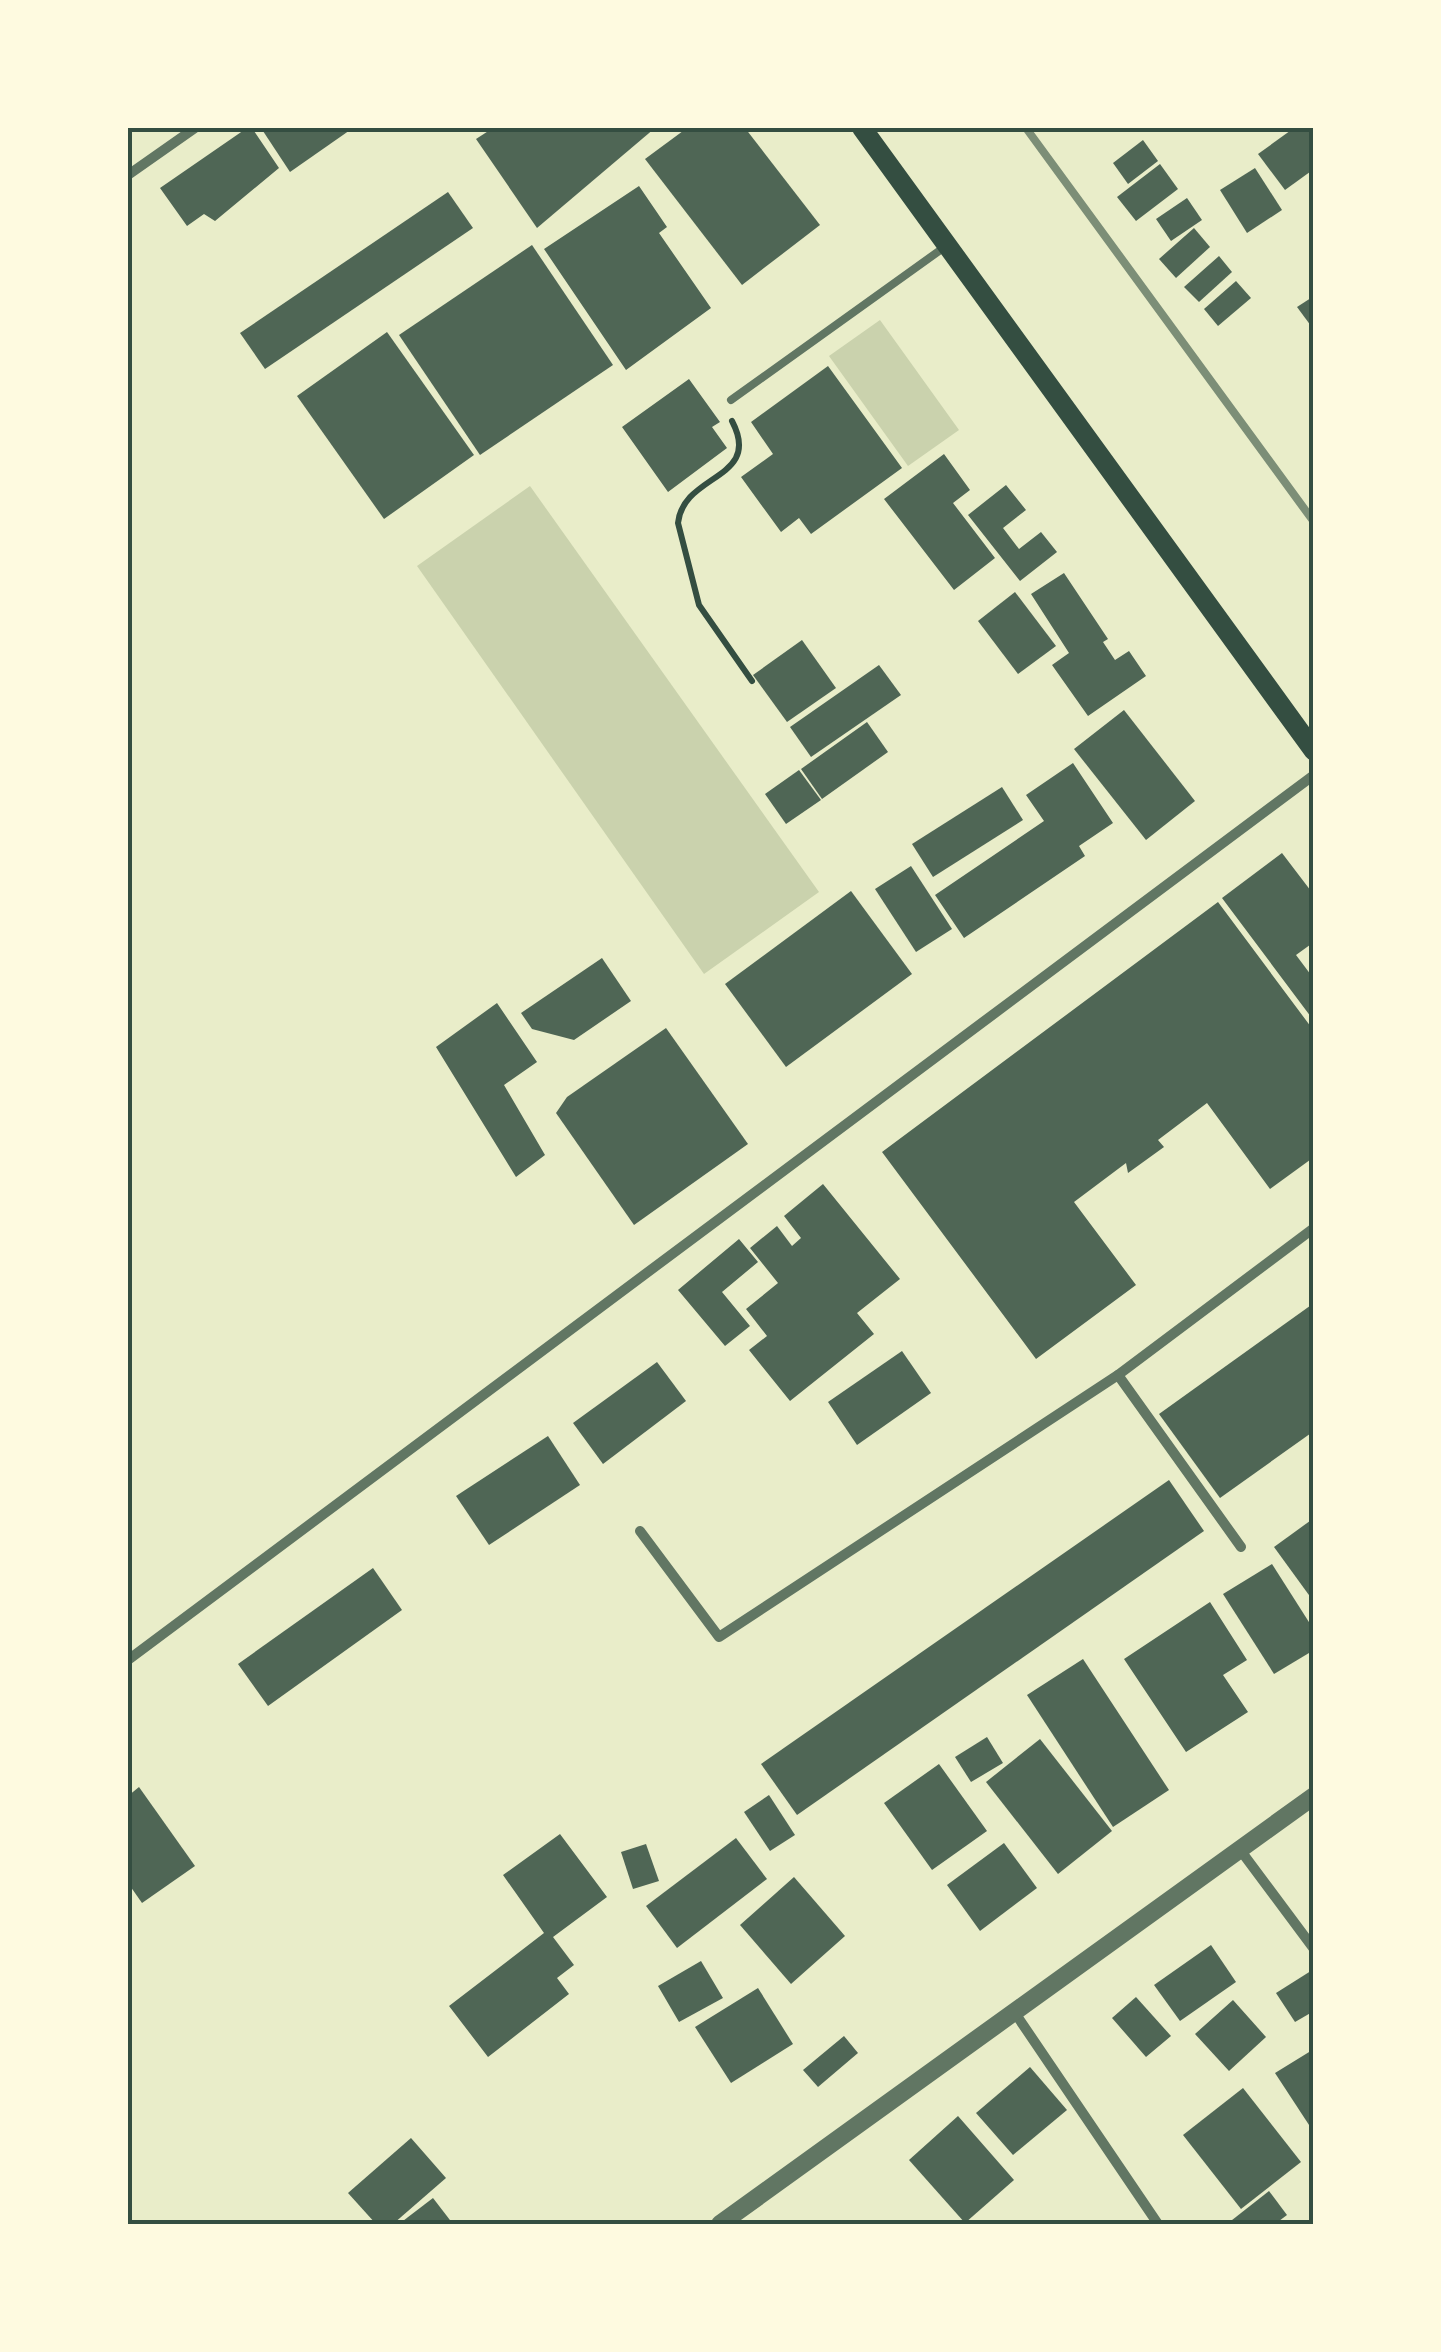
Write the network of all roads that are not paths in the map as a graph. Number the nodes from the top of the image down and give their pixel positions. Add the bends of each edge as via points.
1 (194, 128) edge
2 (862, 128) edge
3 (180, 132) edge
4 (128, 176) edge
5 (946, 246) junction
6 (731, 400) road end
7 (1314, 751) edge
8 (1314, 775) edge
9 (1314, 1228) edge
10 (1118, 1375) junction
11 (640, 1531) dead end
12 (1241, 1547) dead end
13 (128, 1660) edge
14 (1314, 1796) edge
15 (1241, 1850) junction
16 (1314, 1949) edge
17 (1015, 2013) junction
18 (720, 2224) edge
19 (1158, 2224) edge

1 - 3 street
2 - 5 main road
3 - 4 street
5 - 6 lane
5 - 7 main road
8 - 13 street
9 - 10 street
10 - 11 street via 719,1637
10 - 12 street
14 - 15 street
15 - 16 street
15 - 17 street
17 - 18 street
17 - 19 street

